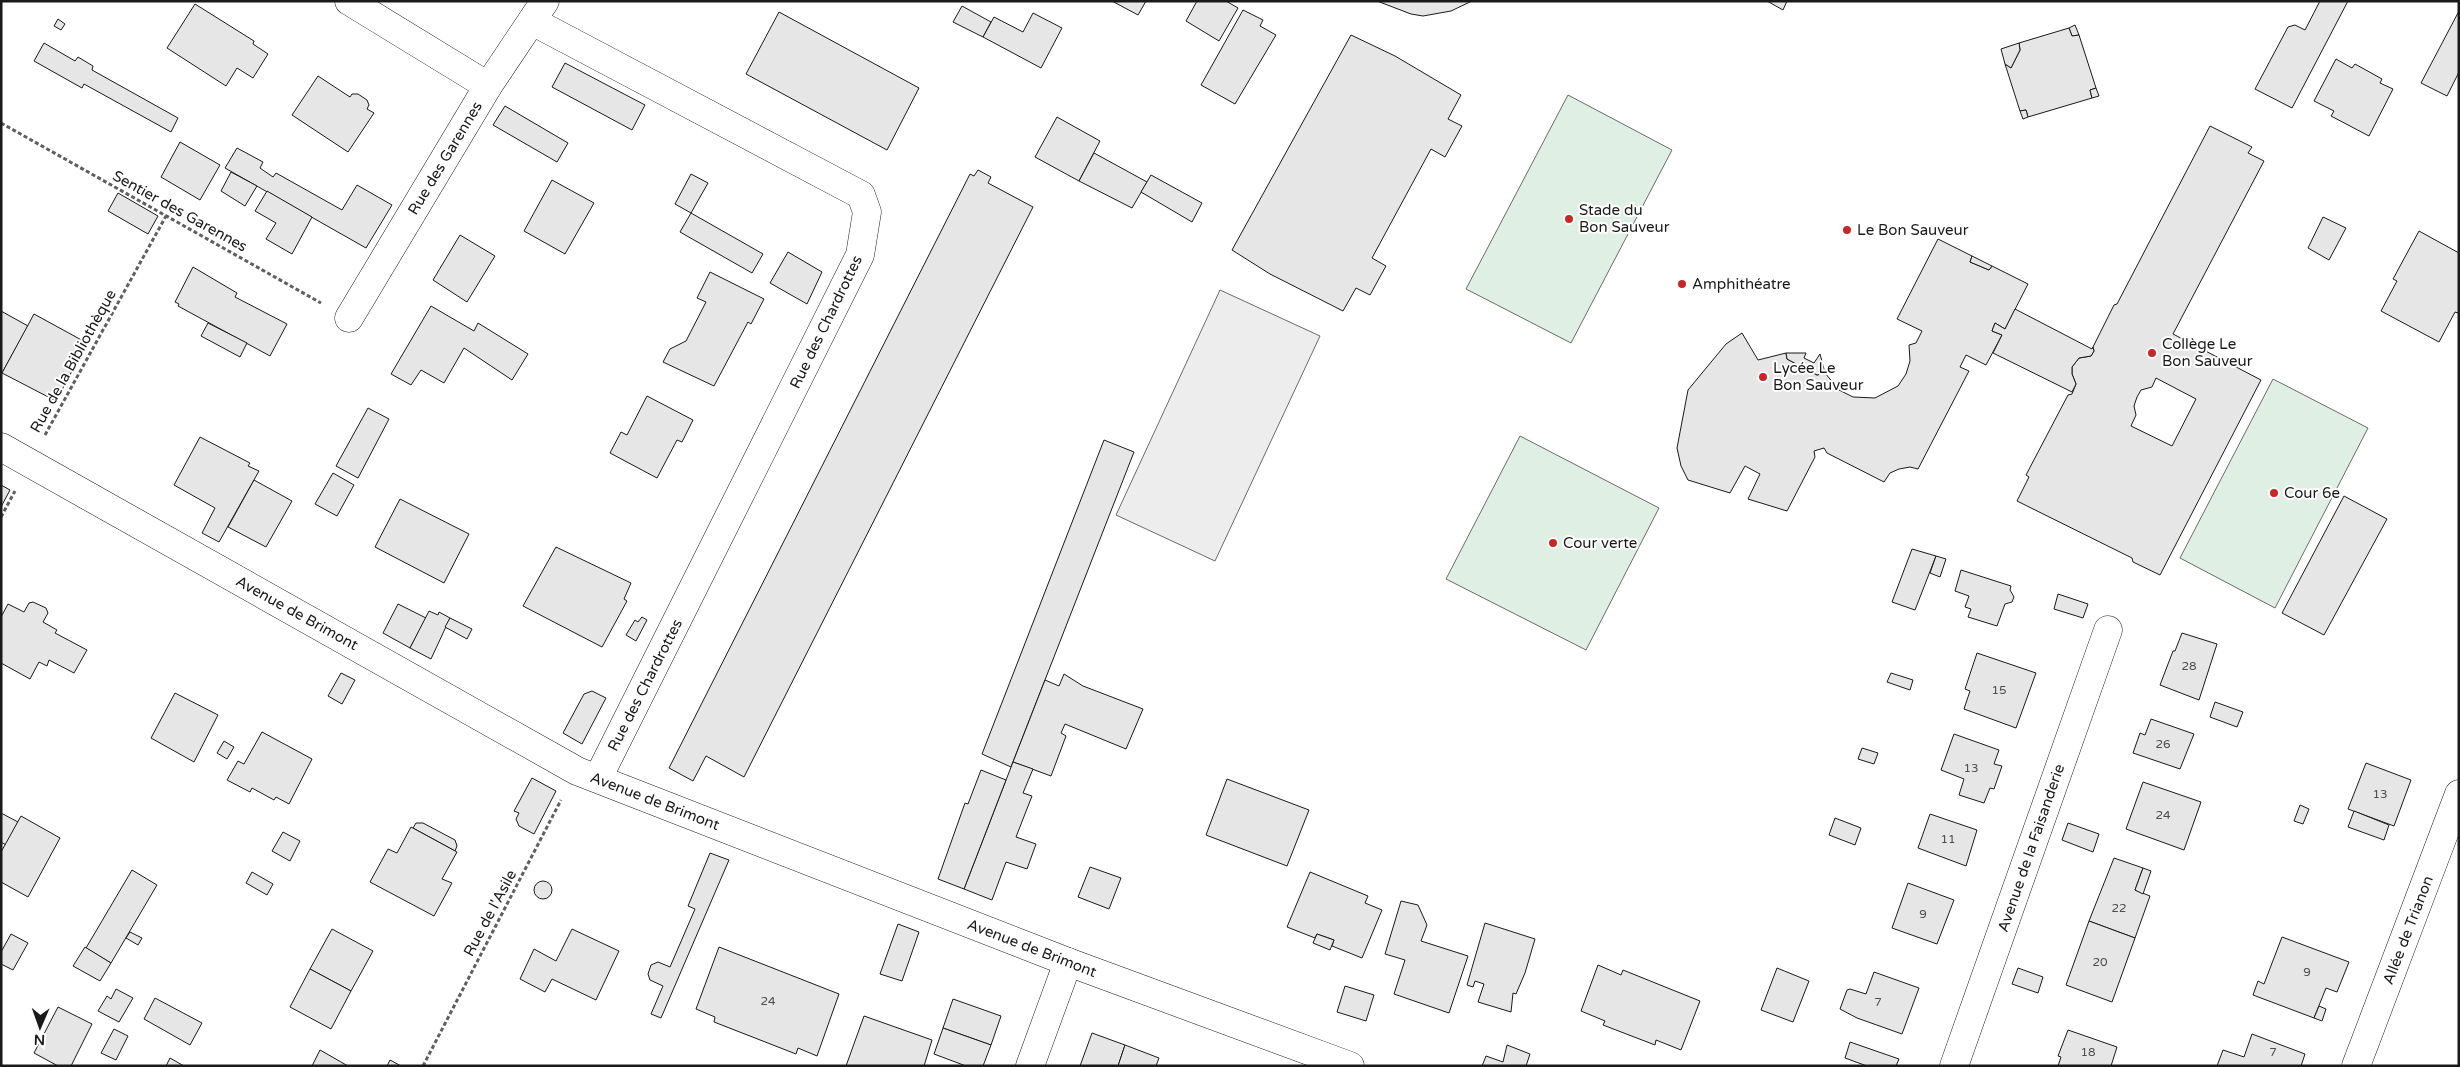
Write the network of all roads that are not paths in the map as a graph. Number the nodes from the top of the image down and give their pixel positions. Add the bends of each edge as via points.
1 (349, 1) edge
2 (538, 11) edge
3 (488, 86) junction
4 (349, 318) road end
5 (1, 447) edge
6 (2108, 630) dead end
7 (587, 774) junction
8 (2459, 794) edge
9 (1068, 962) junction
10 (1030, 1066) edge
11 (1350, 1066) edge
12 (1954, 1066) edge
13 (2356, 1066) edge

1 - 3 street
2 - 3 street, Rue des Garennes
2 - 7 street, Rue des Chardrottes via 862,195 867,212 860,255
3 - 4 street, Rue des Garennes
5 - 7 street, Avenue de Brimont
6 - 12 street, Avenue de la Faisanderie
7 - 9 street, Avenue de Brimont
8 - 13 street, Allée de Trianon
9 - 10 street
9 - 11 street, Avenue de Brimont

